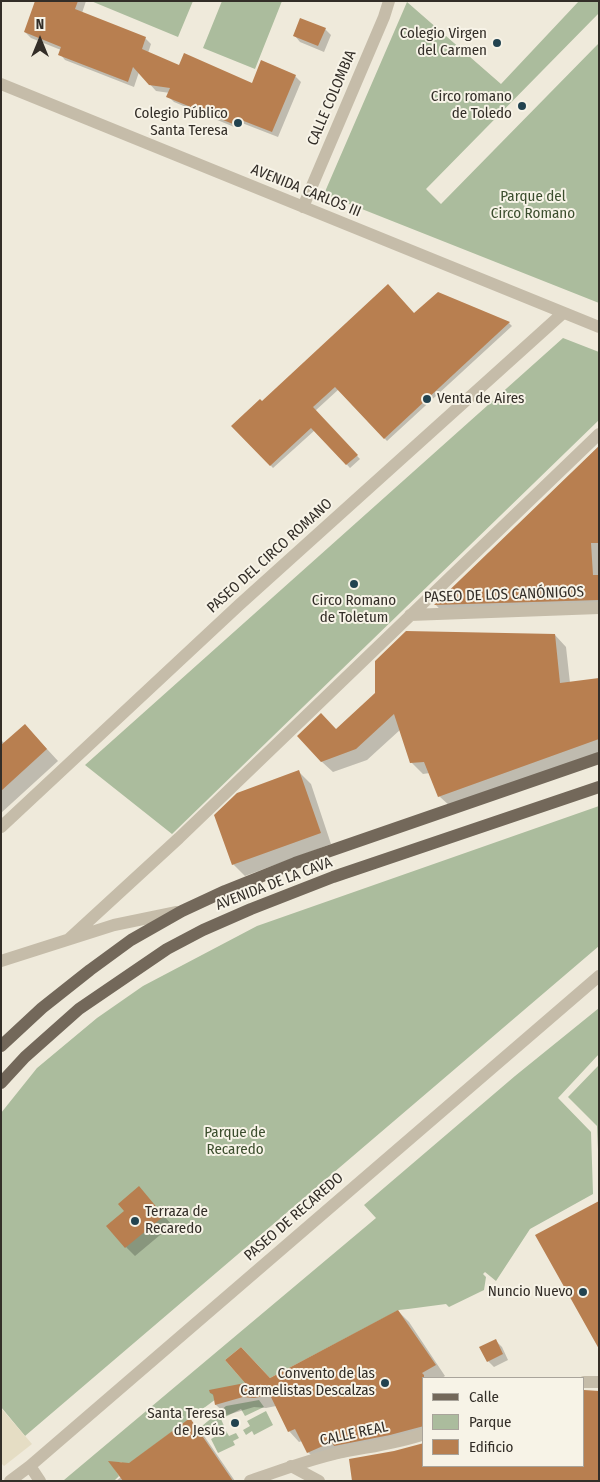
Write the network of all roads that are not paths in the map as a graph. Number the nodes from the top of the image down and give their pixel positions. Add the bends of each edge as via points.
1 (389, 1) edge
2 (1, 84) edge
3 (303, 207) junction
4 (563, 313) junction
5 (599, 327) edge
6 (599, 434) edge
7 (599, 608) edge
8 (410, 615) junction
9 (599, 758) edge
10 (599, 787) edge
11 (1, 826) edge
12 (182, 911) junction
13 (69, 939) junction
14 (1, 961) edge
15 (599, 976) edge
16 (1, 1046) edge
17 (1, 1083) edge
18 (585, 1382) edge
19 (599, 1382) edge
20 (422, 1435) edge
21 (30, 1466) junction
22 (291, 1466) junction
23 (10, 1481) edge
24 (40, 1481) edge
25 (250, 1481) edge
26 (319, 1481) edge

1 - 3 street, CALLE COLOMBIA
2 - 3 street, AVENIDA CARLOS III
3 - 4 street, AVENIDA CARLOS III
4 - 5 street, AVENIDA CARLOS III
4 - 11 street, PASEO DEL CIRCO ROMANO via 239,605
6 - 8 street
7 - 8 street, PASEO DE LOS CANÓNIGOS
8 - 13 street
9 - 12 main road, AVENIDA DE LA CAVA via 295,863
10 - 17 main road, AVENIDA DE LA CAVA via 333,878 203,930 167,949 79,1009
12 - 13 street via 114,925
12 - 16 main road, AVENIDA DE LA CAVA via 132,940 90,970
13 - 14 street
15 - 21 street, PASEO DE RECAREDO
18 - 19 street
20 - 22 street, CALLE REAL
21 - 23 street, PASEO DE RECAREDO
21 - 24 street
22 - 25 street, CALLE REAL
22 - 26 street

